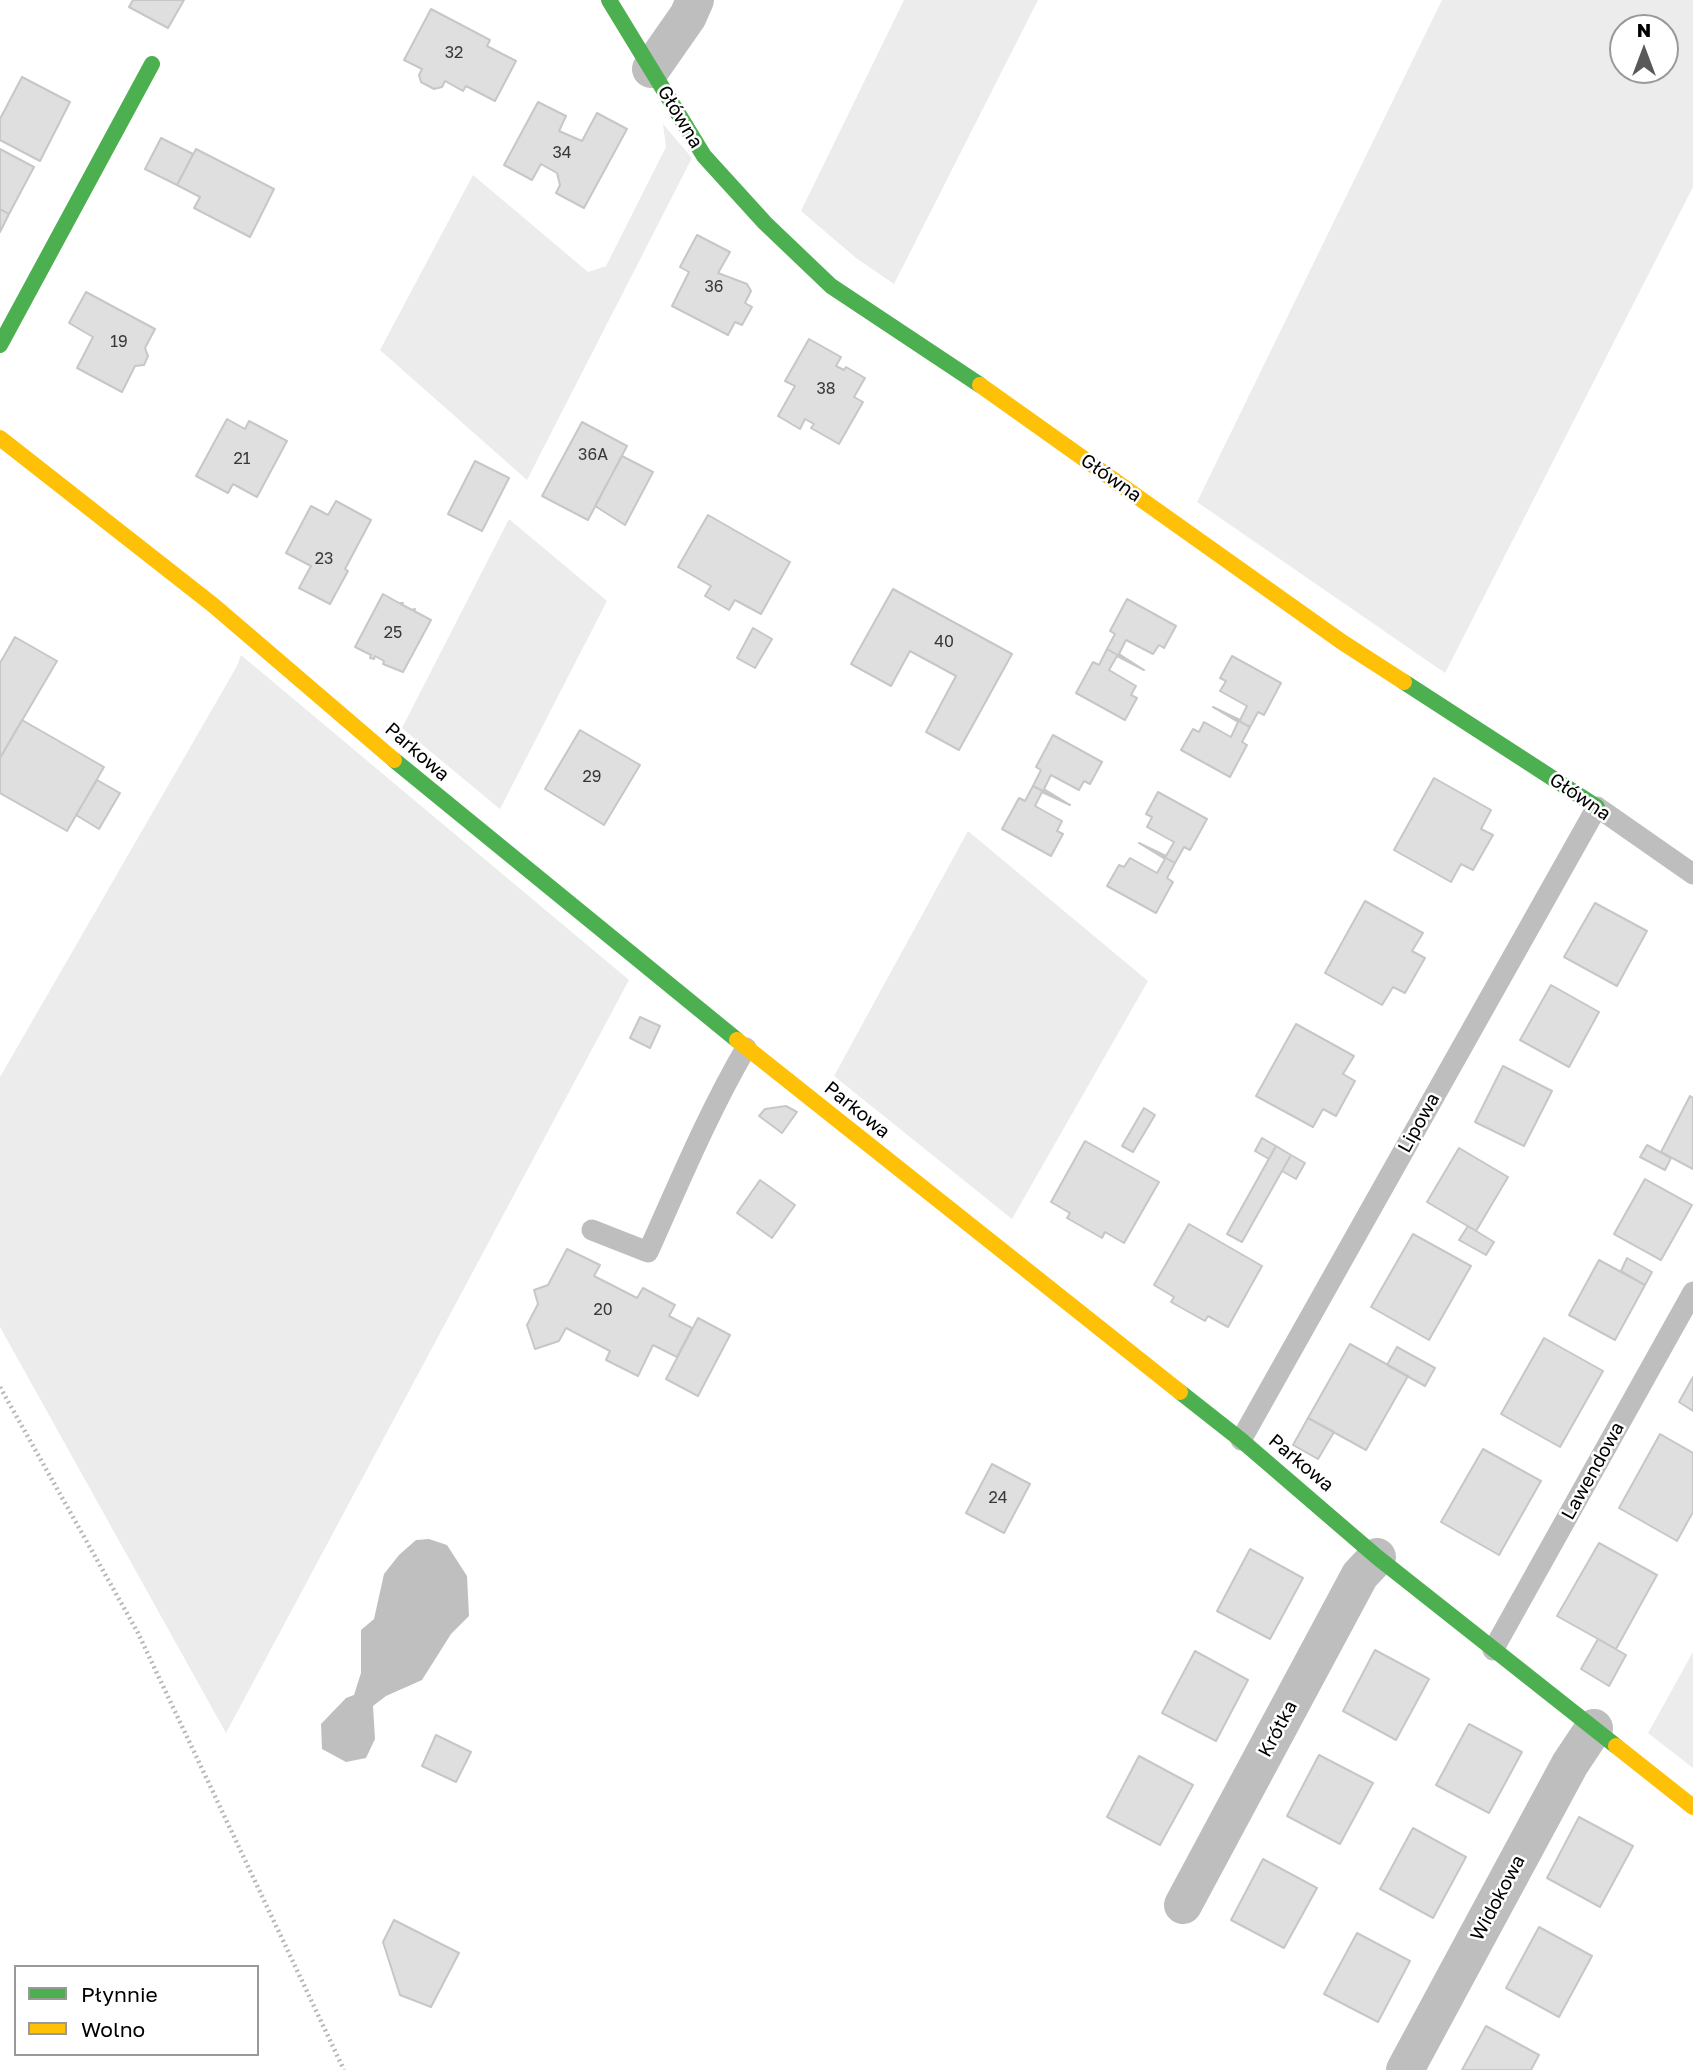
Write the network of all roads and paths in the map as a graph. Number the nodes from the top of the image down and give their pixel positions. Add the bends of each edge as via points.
1 (609, 0) edge
2 (695, 0) edge
3 (152, 64) dead end
4 (651, 69) junction
5 (0, 345) edge
6 (0, 438) edge
7 (1597, 807) junction
8 (1693, 874) edge
9 (746, 1048) junction
10 (592, 1230) dead end
11 (1693, 1292) edge
12 (0, 1387) edge
13 (1241, 1440) junction
14 (1377, 1557) junction
15 (1493, 1650) junction
16 (1594, 1728) junction
17 (1693, 1807) edge
18 (1183, 1905) dead end
19 (344, 2070) edge
20 (1405, 2070) edge

1 - 4 street, Główna
2 - 4 street
3 - 5 street
4 - 7 street, Główna via 704,156 831,286 947,362 1342,642
6 - 9 street, Parkowa via 213,605 444,803
7 - 8 lane, Główna
7 - 13 lane, Lipowa
9 - 10 lane via 648,1252
9 - 13 street, Parkowa
11 - 15 lane, Lawendowa
12 - 19 path via 138,1633
13 - 14 street, Parkowa
14 - 15 street, Parkowa
14 - 18 street, Krótka via 1360,1576
15 - 16 street, Parkowa
16 - 17 street, Parkowa
16 - 20 street, Widokowa via 1570,1764

